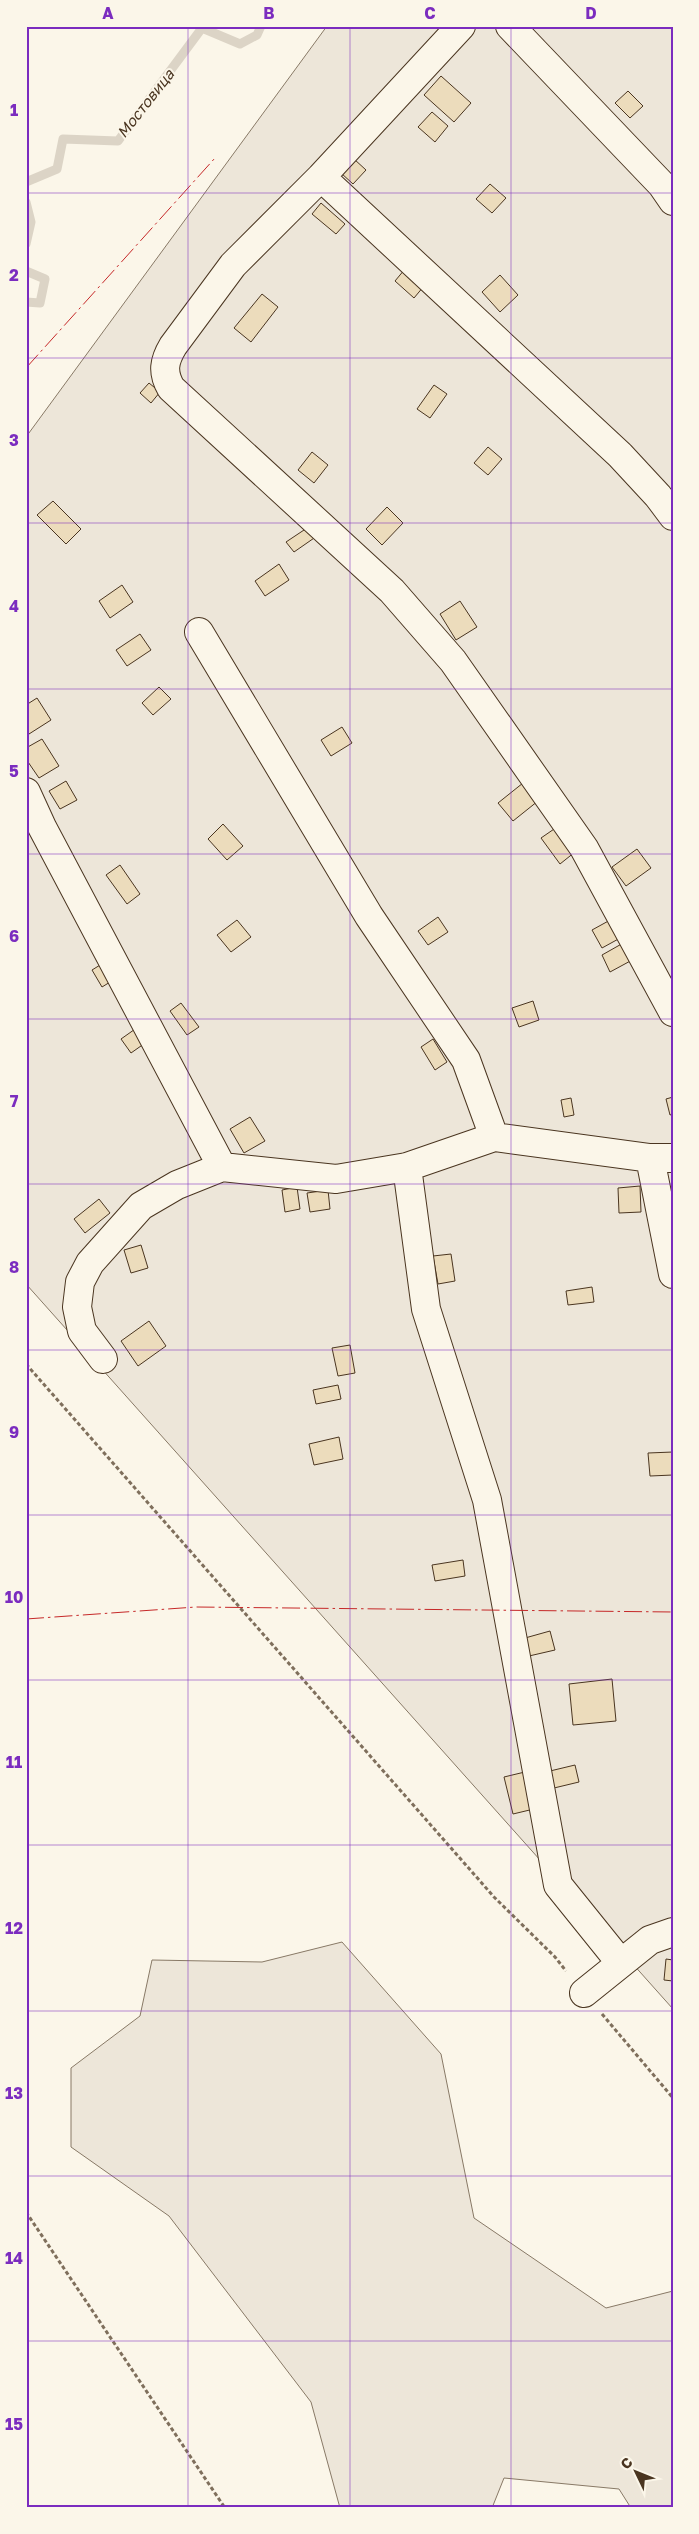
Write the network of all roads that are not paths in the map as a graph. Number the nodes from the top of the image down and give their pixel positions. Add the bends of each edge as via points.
1 (461, 26) edge
2 (510, 26) edge
3 (321, 177) junction
4 (673, 201) edge
5 (673, 516) edge
6 (199, 632) dead end
7 (26, 792) edge
8 (34, 835) edge
9 (673, 1012) edge
10 (494, 1137) junction
11 (662, 1158) edge
12 (222, 1167) junction
13 (407, 1167) junction
14 (673, 1274) edge
15 (103, 1359) dead end
16 (673, 1932) edge
17 (620, 1962) junction
18 (584, 1993) road end

1 - 3 street
2 - 4 street via 662,185
3 - 5 street via 620,455
3 - 9 street via 233,265 173,346 166,359 166,380 392,591 453,661 584,848
6 - 10 street via 370,916 466,1060
7 - 8 street
8 - 12 street
10 - 11 street
10 - 13 street
11 - 14 street
12 - 13 street via 336,1178
12 - 15 street via 177,1184 141,1206 90,1263 80,1282 78,1307 82,1331
13 - 17 street via 426,1309 487,1500 558,1885
16 - 17 street via 650,1940
17 - 18 street

